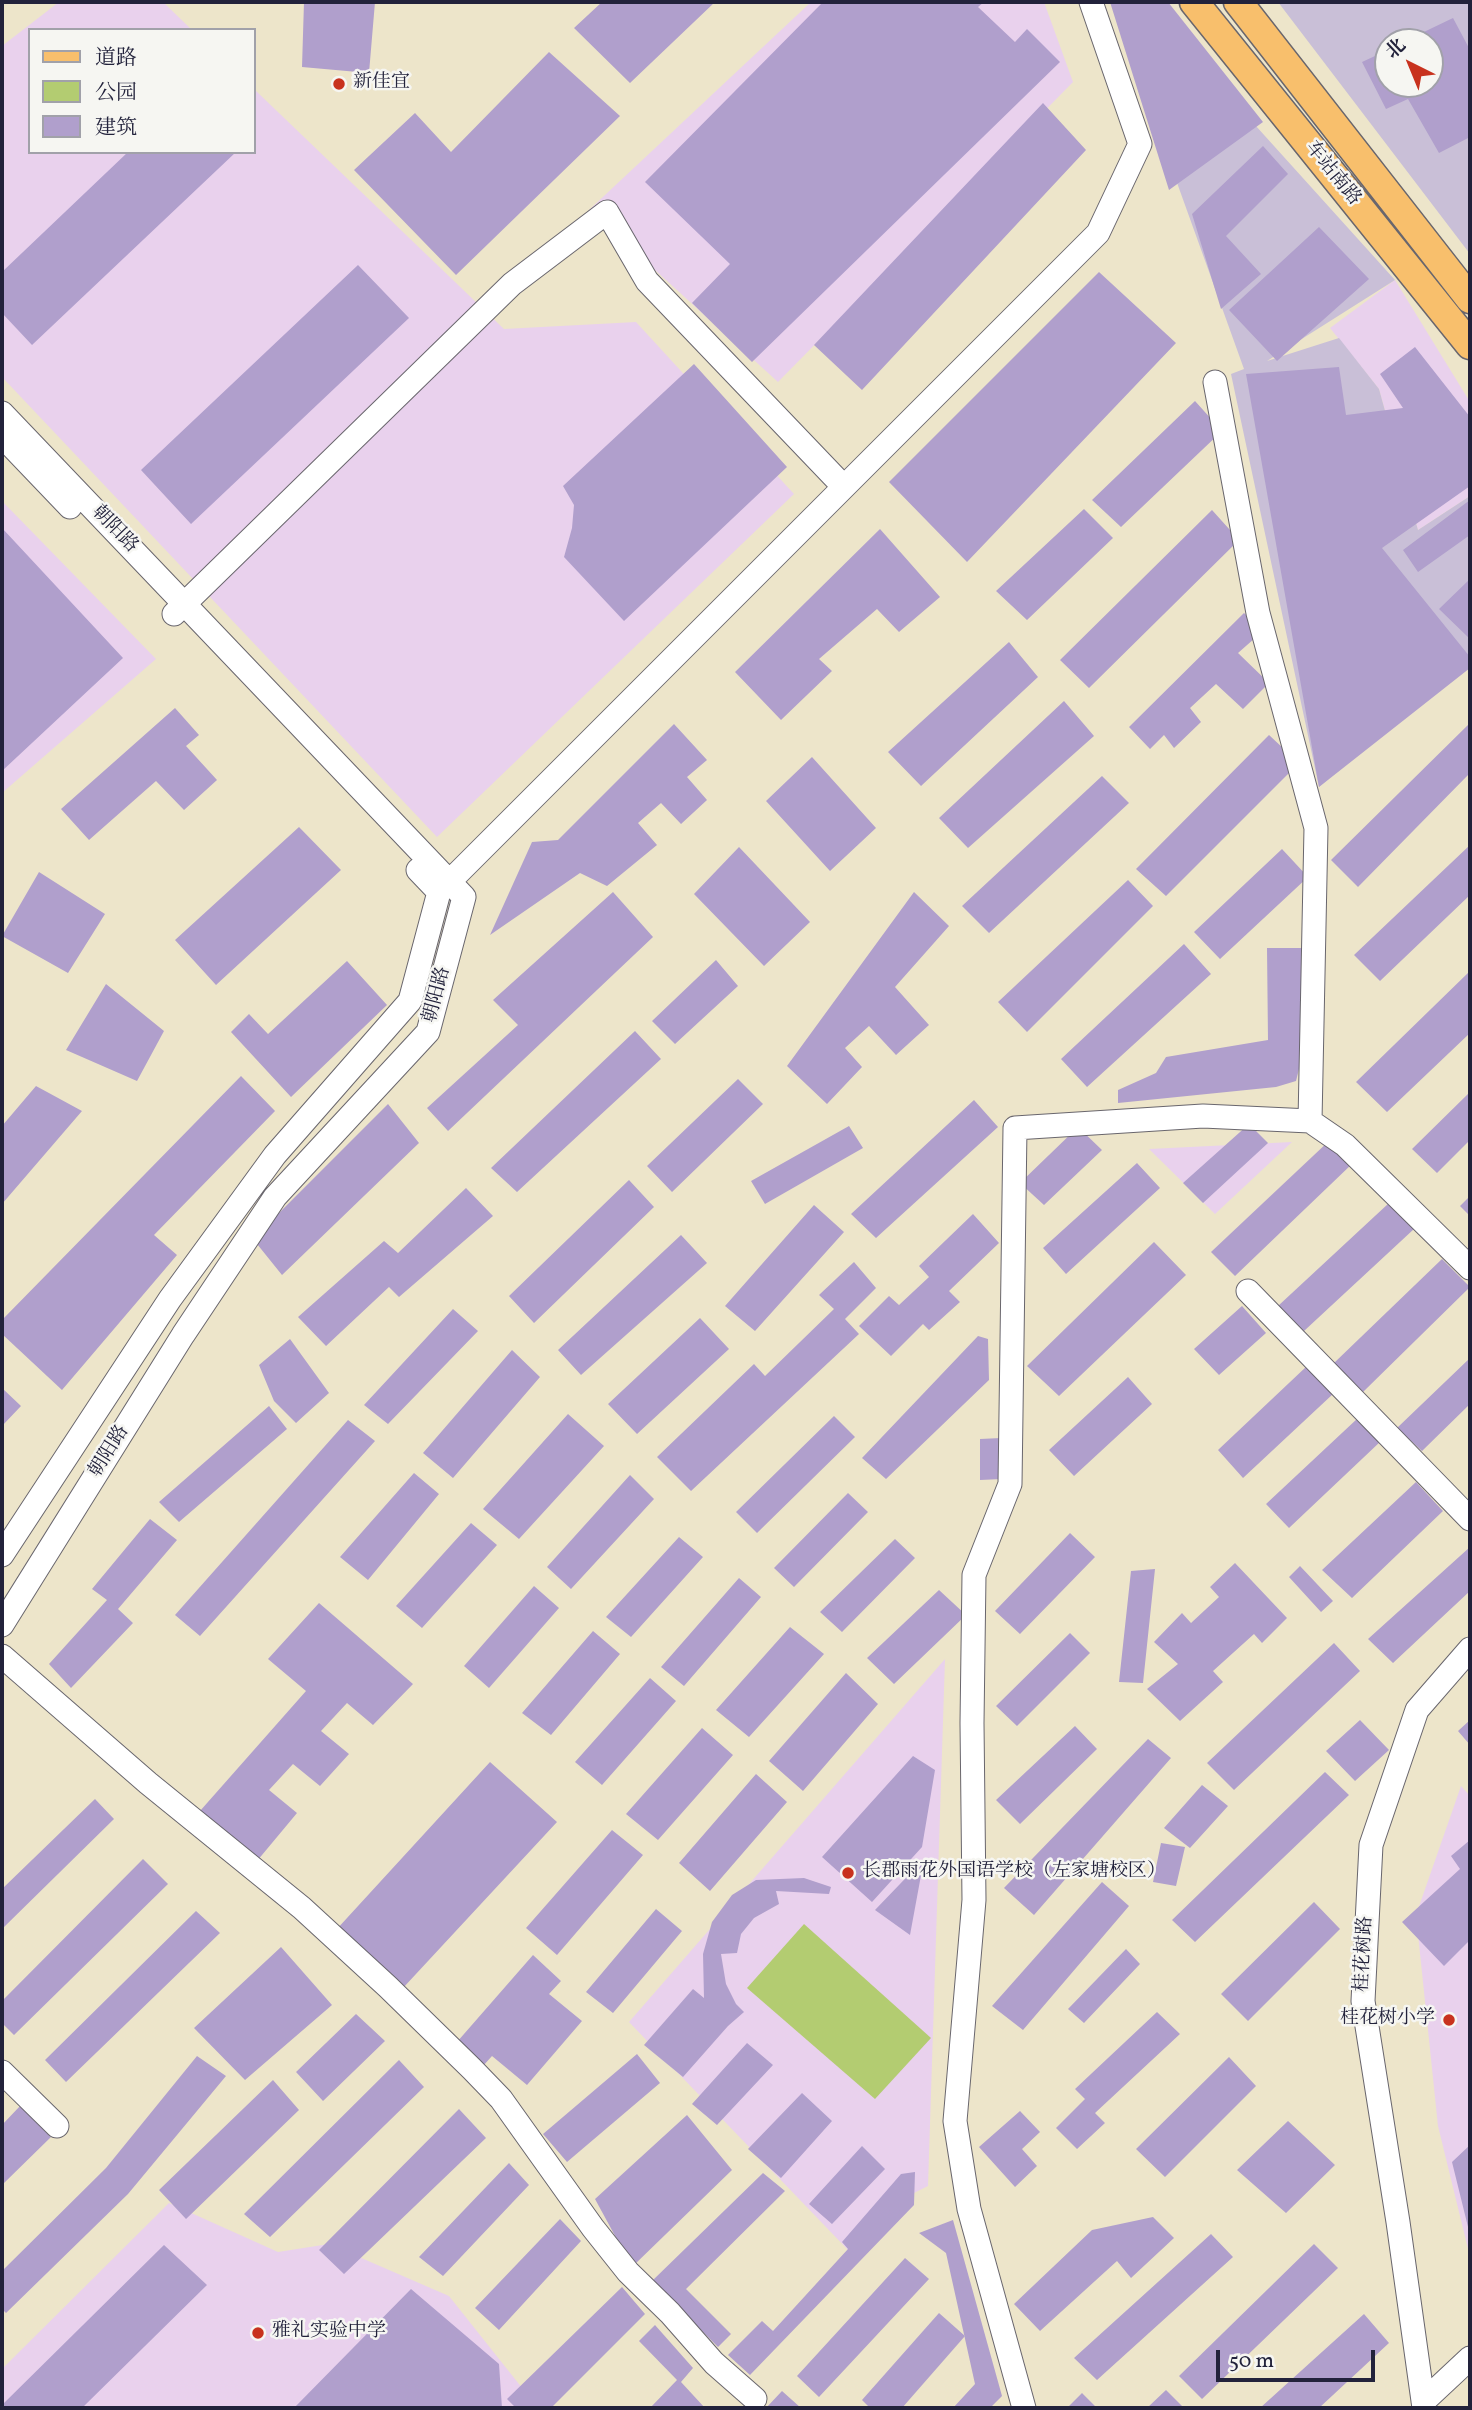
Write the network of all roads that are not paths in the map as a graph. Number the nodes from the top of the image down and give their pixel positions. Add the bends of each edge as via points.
1 (1091, 2) edge
2 (1194, 2) edge
3 (1238, 2) edge
4 (1470, 299) edge
5 (1470, 345) edge
6 (1215, 382) dead end
7 (2, 413) edge
8 (2, 436) edge
9 (844, 487) junction
10 (179, 609) junction
11 (445, 887) junction
12 (1310, 1121) junction
13 (1470, 1268) edge
14 (1248, 1290) dead end
15 (1470, 1519) edge
16 (2, 1555) edge
17 (2, 1625) edge
18 (1470, 1649) edge
19 (2, 1656) edge
20 (2, 2072) edge
21 (57, 2126) dead end
22 (1470, 2358) edge
23 (755, 2399) dead end
24 (1423, 2405) edge
25 (1024, 2408) edge

1 - 9 street via 1140,144 1098,233
2 - 5 main road, 车站南路
3 - 4 main road, 车站南路
6 - 12 street via 1258,613 1316,828
7 - 10 street, 朝阳路
8 - 10 street, 朝阳路
9 - 10 street via 647,281 607,212 512,284
9 - 11 street
10 - 11 street, 朝阳路
11 - 16 street, 朝阳路 via 410,1001 267,1166 170,1299
11 - 17 street, 朝阳路 via 464,897 428,1032 275,1197
12 - 13 street via 1345,1145
12 - 25 street via 1203,1116 1015,1128 1010,1484 974,1576 974,1900 955,2120 969,2209
14 - 15 street
18 - 24 street, 桂花树路 via 1418,1710 1371,1845 1363,2001
19 - 23 street via 302,1909 472,2069 501,2099 628,2272 714,2363
20 - 21 street
22 - 24 street

